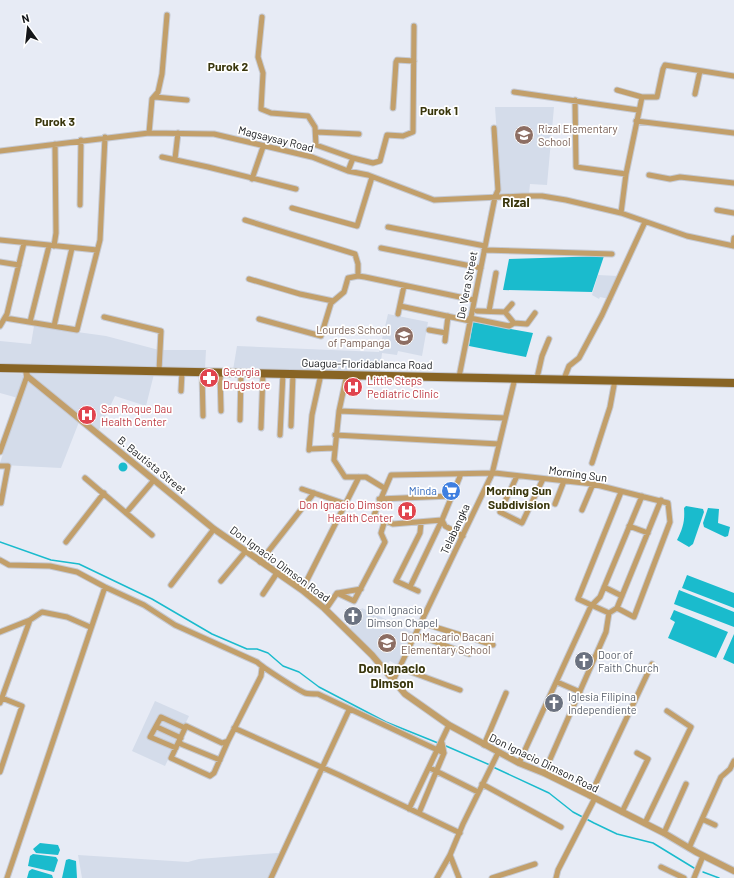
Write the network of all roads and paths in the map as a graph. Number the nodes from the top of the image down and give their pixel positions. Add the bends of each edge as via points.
1 (167, 15) dead end
2 (262, 17) dead end
3 (414, 26) dead end
4 (414, 61) junction
5 (700, 71) junction
6 (734, 76) edge
7 (616, 90) dead end
8 (514, 92) dead end
9 (695, 94) dead end
10 (642, 96) junction
11 (155, 97) junction
12 (187, 100) dead end
13 (575, 100) junction
14 (393, 108) dead end
15 (638, 110) junction
16 (636, 121) junction
17 (494, 128) dead end
18 (316, 132) junction
19 (149, 133) junction
20 (178, 133) junction
21 (734, 133) edge
22 (359, 134) dead end
23 (105, 137) junction
24 (81, 140) junction
25 (55, 144) junction
26 (263, 147) junction
27 (0, 151) edge
28 (162, 157) dead end
29 (353, 158) junction
30 (175, 159) junction
31 (348, 171) junction
32 (626, 174) junction
33 (649, 175) dead end
34 (372, 177) junction
35 (252, 179) junction
36 (734, 183) edge
37 (296, 190) dead end
38 (495, 197) junction
39 (80, 205) dead end
40 (292, 208) dead end
41 (717, 210) dead end
42 (621, 213) junction
43 (734, 213) edge
44 (245, 220) dead end
45 (645, 222) junction
46 (388, 227) dead end
47 (734, 238) edge
48 (0, 240) edge
49 (24, 243) junction
50 (51, 246) junction
51 (733, 246) edge
52 (72, 248) junction
53 (381, 248) dead end
54 (484, 248) junction
55 (97, 250) junction
56 (612, 254) dead end
57 (0, 262) edge
58 (19, 265) junction
59 (481, 268) junction
60 (496, 273) dead end
61 (358, 276) junction
62 (249, 279) dead end
63 (404, 286) junction
64 (474, 300) junction
65 (332, 301) junction
66 (512, 304) dead end
67 (400, 306) junction
68 (475, 311) junction
69 (489, 311) junction
70 (505, 312) junction
71 (535, 313) dead end
72 (398, 314) dead end
73 (448, 316) junction
74 (104, 317) dead end
75 (5, 318) junction
76 (259, 320) dead end
77 (470, 320) junction
78 (30, 322) junction
79 (514, 322) junction
80 (0, 326) edge
81 (54, 326) junction
82 (429, 330) dead end
83 (446, 334) junction
84 (549, 339) dead end
85 (446, 341) dead end
86 (0, 368) edge
87 (159, 372) junction
88 (182, 372) junction
89 (202, 372) junction
90 (220, 372) junction
91 (27, 373) junction
92 (241, 373) junction
93 (263, 373) junction
94 (283, 373) junction
95 (293, 374) junction
96 (321, 374) junction
97 (347, 374) junction
98 (459, 377) junction
99 (515, 378) junction
100 (537, 378) junction
101 (564, 379) junction
102 (615, 380) junction
103 (734, 383) edge
104 (182, 391) dead end
105 (221, 411) dead end
106 (339, 411) junction
107 (203, 416) dead end
108 (505, 418) junction
109 (240, 420) dead end
110 (291, 426) dead end
111 (261, 428) dead end
112 (280, 435) dead end
113 (335, 435) junction
114 (499, 444) junction
115 (334, 448) junction
116 (0, 452) edge
117 (592, 463) dead end
118 (0, 466) edge
119 (461, 474) junction
120 (492, 474) junction
121 (517, 476) junction
122 (359, 477) junction
123 (85, 478) dead end
124 (543, 479) junction
125 (154, 480) junction
126 (564, 481) junction
127 (593, 484) junction
128 (384, 488) junction
129 (302, 489) dead end
130 (621, 492) junction
131 (104, 493) junction
132 (314, 493) junction
133 (451, 496) junction
134 (642, 496) junction
135 (379, 499) junction
136 (661, 500) junction
137 (1, 503) dead end
138 (346, 504) junction
139 (555, 504) dead end
140 (582, 510) dead end
141 (126, 513) junction
142 (385, 520) junction
143 (442, 520) junction
144 (421, 523) junction
145 (630, 526) junction
146 (214, 529) junction
147 (648, 532) junction
148 (152, 535) dead end
149 (463, 536) junction
150 (66, 542) dead end
151 (245, 552) junction
152 (0, 560) edge
153 (260, 562) junction
154 (277, 574) junction
155 (221, 581) dead end
156 (171, 585) dead end
157 (105, 587) junction
158 (410, 587) junction
159 (604, 587) junction
160 (360, 589) junction
161 (302, 590) junction
162 (418, 591) dead end
163 (337, 593) junction
164 (262, 594) dead end
165 (622, 596) junction
166 (591, 606) junction
167 (617, 608) junction
168 (326, 609) junction
169 (609, 613) junction
170 (30, 620) junction
171 (422, 622) junction
172 (90, 627) junction
173 (0, 632) edge
174 (416, 635) junction
175 (492, 645) dead end
176 (469, 654) dead end
177 (652, 664) dead end
178 (262, 668) junction
179 (400, 668) junction
180 (393, 681) junction
181 (556, 682) junction
182 (460, 690) dead end
183 (580, 692) junction
184 (506, 693) dead end
185 (1, 701) edge
186 (349, 710) junction
187 (667, 711) dead end
188 (449, 725) junction
189 (156, 727) junction
190 (185, 728) junction
191 (234, 728) junction
192 (180, 740) junction
193 (228, 741) junction
194 (442, 743) junction
195 (484, 745) junction
196 (176, 748) junction
197 (436, 750) junction
198 (444, 753) junction
199 (498, 753) junction
200 (637, 753) dead end
201 (220, 760) junction
202 (734, 761) edge
203 (519, 764) junction
204 (322, 768) junction
205 (430, 768) junction
206 (437, 771) junction
207 (0, 772) edge
208 (544, 773) junction
209 (482, 784) junction
210 (686, 784) dead end
211 (478, 792) junction
212 (592, 797) junction
213 (409, 809) junction
214 (622, 812) junction
215 (419, 813) junction
216 (702, 820) junction
217 (645, 823) junction
218 (715, 825) dead end
219 (562, 827) dead end
220 (460, 833) junction
221 (664, 833) junction
222 (689, 848) junction
223 (450, 856) junction
224 (703, 856) junction
225 (535, 864) dead end
226 (661, 866) dead end
227 (734, 871) edge
228 (7, 878) edge
229 (270, 878) edge
230 (436, 878) edge
231 (459, 878) edge
232 (492, 878) edge
233 (556, 878) edge
234 (684, 878) edge
235 (694, 878) edge

1 - 11 street via 162,74
2 - 18 street via 258,57 263,73 261,109 271,113 308,116
3 - 4 street
4 - 14 street via 396,62
4 - 29 street via 413,132 403,136 387,135 380,161 373,163
5 - 6 street
5 - 9 street
5 - 10 street via 665,65 657,97
7 - 10 street
8 - 13 street
10 - 15 street
11 - 12 street
11 - 19 street via 152,99
13 - 15 street
13 - 32 street via 576,167
15 - 16 street
16 - 21 street
16 - 32 street
17 - 38 street, De Vera Street via 498,176
18 - 22 street
18 - 29 street via 316,144
19 - 20 street, Magsaysay Road
19 - 23 street, Magsaysay Road
20 - 26 street, Magsaysay Road via 214,134
20 - 30 street
23 - 24 street, Magsaysay Road
23 - 55 street via 100,240
24 - 25 street, Magsaysay Road
24 - 39 street
25 - 27 street, Magsaysay Road
25 - 50 street via 56,233
26 - 31 street, Magsaysay Road via 312,157
26 - 35 street
28 - 30 street
29 - 31 street
30 - 35 street
31 - 34 street, Magsaysay Road
32 - 42 street
33 - 36 street via 670,179 680,177
34 - 38 street, Magsaysay Road via 434,200
34 - 40 street via 357,226
35 - 37 street
38 - 42 street, Magsaysay Road via 542,196
38 - 54 street, De Vera Street
41 - 43 street
42 - 45 street, Magsaysay Road
44 - 61 street via 355,254
45 - 51 street, Magsaysay Road via 688,236
45 - 101 street via 602,315 579,358 569,366
46 - 54 street
47 - 51 street
48 - 49 street
49 - 50 street
49 - 58 street
50 - 52 street
50 - 78 street
52 - 55 street
52 - 81 street
53 - 59 street
54 - 56 street
54 - 59 street, De Vera Street
55 - 81 street via 77,330
57 - 58 street
58 - 75 street
59 - 64 street, De Vera Street
60 - 69 street
61 - 63 street
61 - 65 street via 348,278 344,292
62 - 65 street
63 - 64 street
63 - 67 street
64 - 68 street, De Vera Street
65 - 76 street via 321,336
66 - 70 street
67 - 72 street
67 - 73 street
68 - 69 street
68 - 77 street, De Vera Street
69 - 70 street
70 - 79 street
71 - 79 street via 527,324
73 - 77 street
73 - 83 street
74 - 87 street via 161,331
75 - 78 street
75 - 80 street
77 - 79 street via 509,326
77 - 98 street, De Vera Street
78 - 81 street
82 - 83 street
83 - 85 street
84 - 100 street
86 - 91 main road, Guagua-Floridablanca Road
87 - 88 main road, Guagua-Floridablanca Road
87 - 91 main road, Guagua-Floridablanca Road
88 - 89 main road, Guagua-Floridablanca Road
88 - 104 street
89 - 90 main road, Guagua-Floridablanca Road
89 - 107 street
90 - 92 main road, Guagua-Floridablanca Road
90 - 105 street
91 - 116 street
91 - 125 street, B. Bautista Street
92 - 93 main road, Guagua-Floridablanca Road
92 - 109 street
93 - 94 main road, Guagua-Floridablanca Road
93 - 111 street
94 - 95 main road, Guagua-Floridablanca Road
94 - 112 street
95 - 96 main road, Guagua-Floridablanca Road
95 - 110 street
96 - 97 main road, Guagua-Floridablanca Road
96 - 115 street via 312,415 309,449
97 - 98 main road, Guagua-Floridablanca Road
97 - 106 street
98 - 99 main road, Guagua-Floridablanca Road
99 - 100 main road, Guagua-Floridablanca Road
99 - 108 street, Telabangka
100 - 101 main road, Guagua-Floridablanca Road
101 - 102 main road, Guagua-Floridablanca Road
102 - 103 main road, Guagua-Floridablanca Road
102 - 117 street via 610,407
106 - 108 street
106 - 113 street
108 - 114 street, Telabangka
113 - 114 street
113 - 115 street
114 - 120 street, Telabangka
115 - 122 street via 334,460 342,475
118 - 137 street via 8,466
119 - 120 street, Morning Sun
119 - 128 street, Morning Sun via 391,475
119 - 133 street
120 - 121 street, Morning Sun
120 - 149 street, Telabangka
121 - 124 street, Morning Sun
121 - 124 street via 500,512 522,523
122 - 128 street via 366,477
122 - 138 street
123 - 131 street
124 - 126 street, Morning Sun
125 - 141 street
125 - 146 street, B. Bautista Street
126 - 127 street, Morning Sun
126 - 139 street
127 - 130 street, Morning Sun
127 - 140 street
128 - 135 street
129 - 132 street
130 - 134 street, Morning Sun
130 - 166 street via 578,599
131 - 141 street
131 - 150 street
132 - 138 street
132 - 153 street
133 - 135 street
133 - 143 street
134 - 136 street, Morning Sun
134 - 145 street
135 - 142 street via 374,515
136 - 147 street
136 - 167 street via 668,502 670,522 634,616
138 - 161 street
141 - 148 street
142 - 144 street via 393,524
142 - 160 street via 382,533 385,542
143 - 144 street
143 - 149 street via 445,526
143 - 158 street
144 - 158 street via 420,533 396,581
145 - 147 street
145 - 159 street
146 - 151 street, Don Ignacio Dimson Road
146 - 156 street
147 - 165 street
149 - 171 street, Telabangka
151 - 153 street, Don Ignacio Dimson Road
151 - 155 street
152 - 157 street via 9,565 50,566 77,572
153 - 154 street, Don Ignacio Dimson Road
154 - 161 street, Don Ignacio Dimson Road
154 - 164 street
157 - 172 street
157 - 178 street via 144,604 175,625 257,662
158 - 162 street
159 - 165 street
159 - 166 street
160 - 163 street
160 - 163 street via 354,601
161 - 168 street, Don Ignacio Dimson Road
163 - 168 street
165 - 167 street
166 - 169 street
166 - 181 street
167 - 169 street
168 - 180 street, Don Ignacio Dimson Road via 372,655
169 - 183 street via 606,632
170 - 172 street via 42,612 67,617
170 - 173 street
170 - 185 street
171 - 174 street, Telabangka
171 - 175 street
172 - 228 street
174 - 176 street
174 - 179 street, Telabangka
177 - 212 street
178 - 186 street via 305,693 318,694
178 - 191 street via 261,676
179 - 180 street, Telabangka
179 - 182 street
180 - 188 street, Don Ignacio Dimson Road via 405,694
181 - 183 street
181 - 203 street
183 - 208 street
184 - 195 street
185 - 207 street via 22,706
186 - 197 street
186 - 204 street
187 - 217 street via 691,727
188 - 194 street
188 - 195 street, Don Ignacio Dimson Road
189 - 190 street via 161,717
189 - 192 street
189 - 196 street via 150,737
190 - 192 street
190 - 193 street via 188,726 222,742
191 - 193 street
191 - 204 street
192 - 196 street
192 - 201 street via 181,744
193 - 201 street
194 - 197 street
194 - 198 street
195 - 199 street, Don Ignacio Dimson Road
196 - 201 street via 171,758 208,775 214,773
197 - 198 street
197 - 205 street
198 - 206 street
199 - 203 street, Don Ignacio Dimson Road
199 - 209 street
200 - 214 street via 648,759
202 - 216 street via 721,778
203 - 208 street, Don Ignacio Dimson Road
204 - 213 street
204 - 229 street
205 - 206 street
205 - 213 street
206 - 211 street
206 - 215 street
208 - 212 street, Don Ignacio Dimson Road
209 - 211 street
209 - 219 street
210 - 221 street
211 - 220 street
212 - 214 street, Don Ignacio Dimson Road
212 - 233 street via 587,815
213 - 215 street
214 - 217 street, Don Ignacio Dimson Road
215 - 220 street
216 - 218 street
216 - 222 street
217 - 221 street, Don Ignacio Dimson Road
220 - 223 street
221 - 222 street, Don Ignacio Dimson Road
222 - 224 street, Don Ignacio Dimson Road
223 - 230 street
223 - 231 street
224 - 227 street, Don Ignacio Dimson Road
224 - 235 street
225 - 232 street
226 - 234 street

